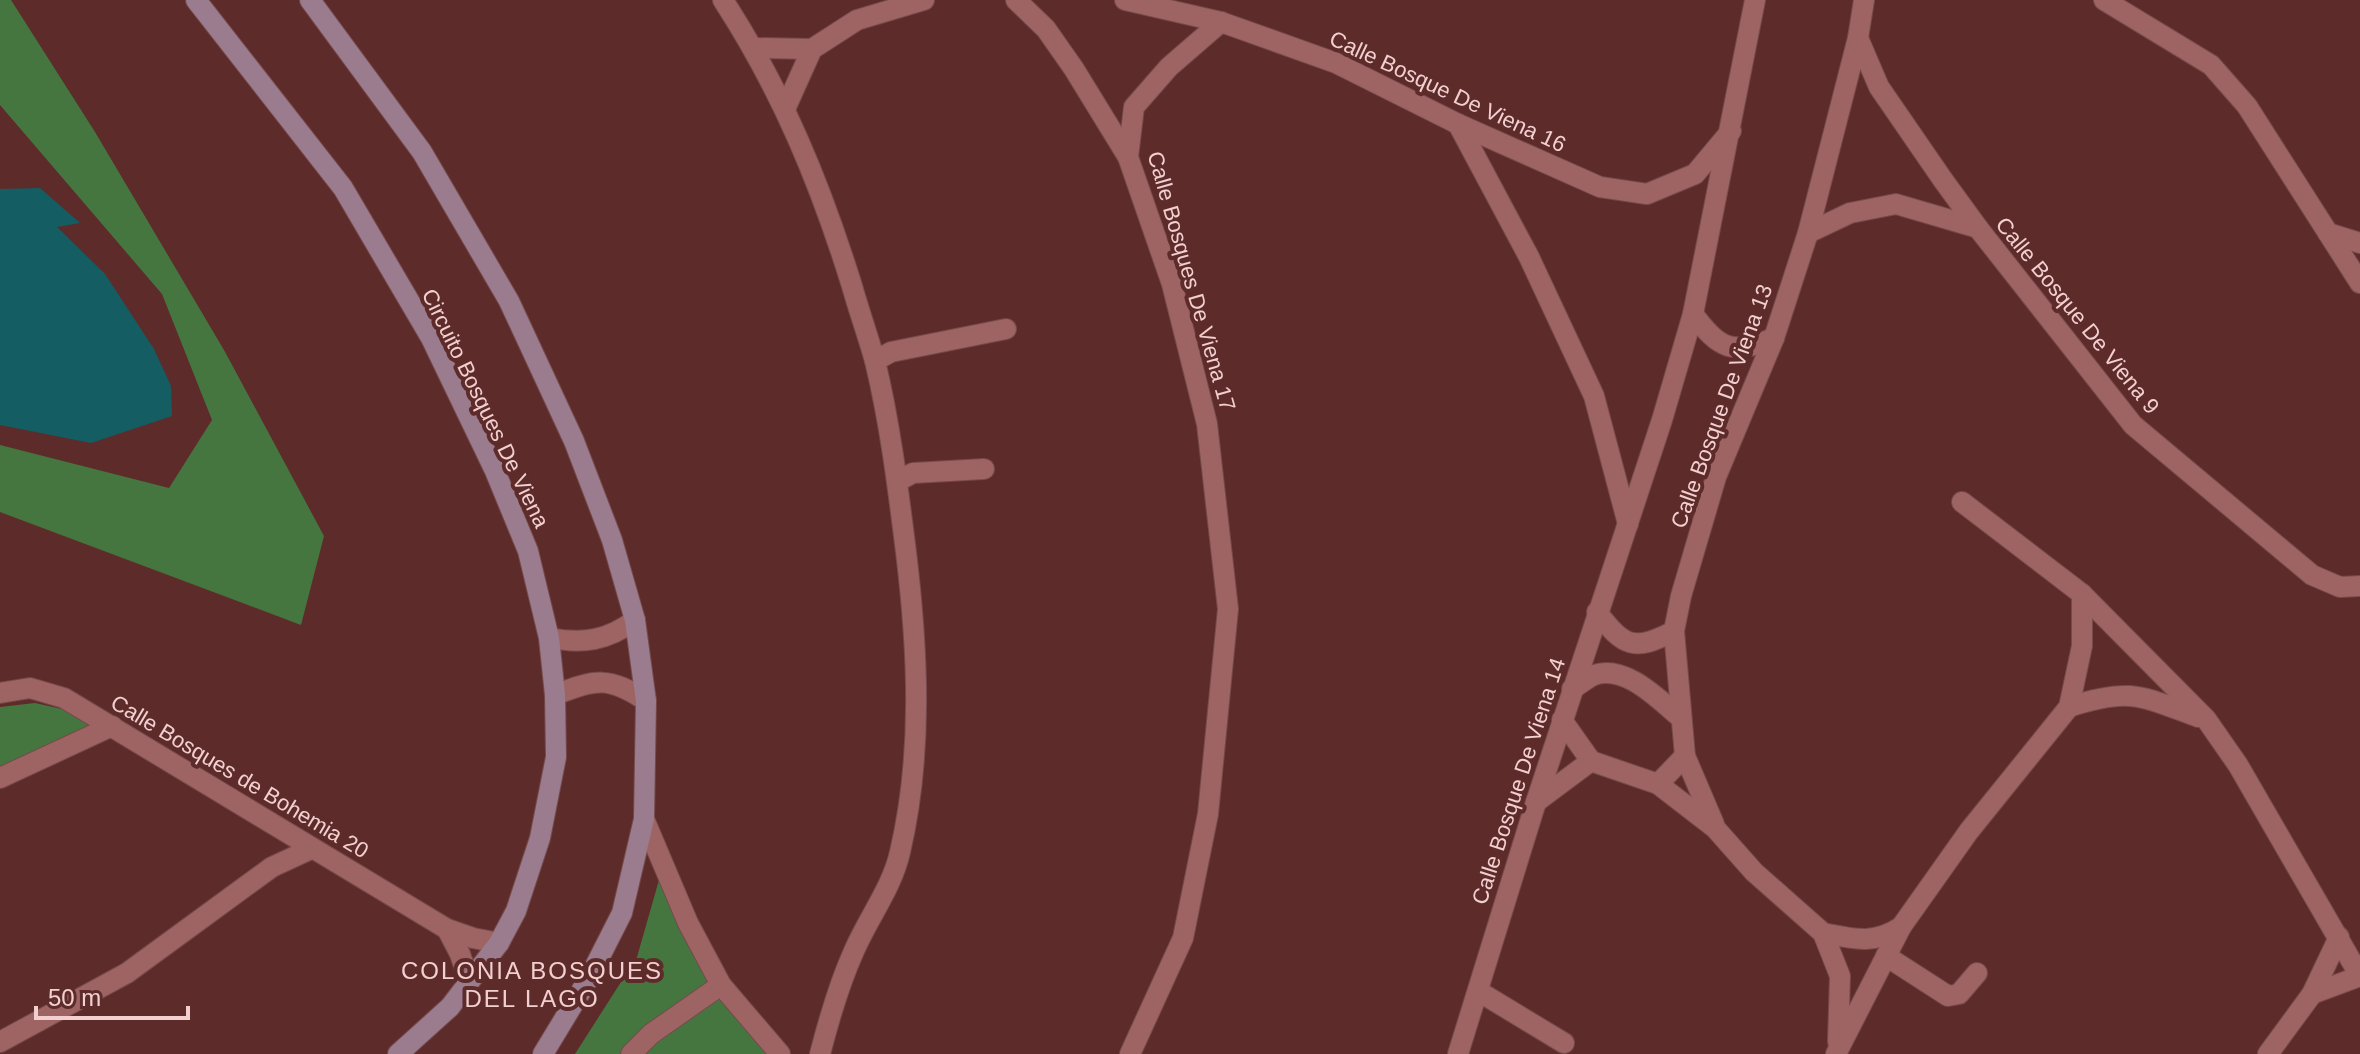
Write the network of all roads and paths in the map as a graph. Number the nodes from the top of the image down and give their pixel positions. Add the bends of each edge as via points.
1 (196, 0) edge
2 (310, 0) edge
3 (723, 0) edge
4 (924, 0) edge
5 (1016, 0) edge
6 (1125, 0) edge
7 (1755, 0) edge
8 (1864, 0) edge
9 (2104, 0) edge
10 (2131, 7) edge
11 (1221, 22) junction
12 (1858, 38) junction
13 (755, 48) junction
14 (812, 49) junction
15 (786, 107) junction
16 (1458, 124) junction
17 (1731, 131) junction
18 (1128, 157) junction
19 (1978, 228) junction
20 (1808, 233) junction
21 (2328, 233) junction
22 (2360, 243) edge
23 (2360, 283) edge
24 (1693, 314) junction
25 (1006, 329) dead end
26 (1774, 338) junction
27 (875, 361) junction
28 (984, 469) dead end
29 (898, 481) junction
30 (1962, 502) dead end
31 (1628, 524) junction
32 (2360, 586) edge
33 (2082, 594) junction
34 (1597, 612) junction
35 (635, 620) junction
36 (1674, 631) junction
37 (549, 638) junction
38 (1572, 689) junction
39 (0, 693) edge
40 (555, 695) junction
41 (646, 701) junction
42 (2069, 707) junction
43 (1681, 718) junction
44 (2206, 719) junction
45 (1562, 720) junction
46 (112, 726) junction
47 (1685, 756) junction
48 (1591, 761) junction
49 (0, 778) edge
50 (1658, 784) junction
51 (1536, 802) junction
52 (644, 819) junction
53 (1715, 828) junction
54 (311, 849) junction
55 (1901, 927) junction
56 (447, 929) junction
57 (1823, 933) junction
58 (2339, 937) junction
59 (499, 943) junction
60 (1886, 956) junction
61 (1977, 973) dead end
62 (2360, 976) edge
63 (469, 981) junction
64 (721, 985) junction
65 (1478, 991) junction
66 (2312, 994) junction
67 (0, 1042) edge
68 (1564, 1043) dead end
69 (1837, 1052) edge
70 (398, 1054) edge
71 (543, 1054) edge
72 (631, 1054) edge
73 (780, 1054) edge
74 (820, 1054) edge
75 (1130, 1054) edge
76 (1458, 1054) edge
77 (2268, 1054) edge

1 - 37 main road, Circuito Bosques De Viena via 343,188 431,338 528,551
2 - 35 main road via 422,152 509,301 574,441 612,540
3 - 13 street
4 - 14 street via 857,20
5 - 18 street via 1053,39
6 - 11 street, Calle Bosque De Viena 16
7 - 17 street
8 - 12 street, Calle Bosque De Viena 13
9 - 10 street
10 - 21 street via 2211,65 2247,106
11 - 16 street, Calle Bosque De Viena 16 via 1336,63
11 - 18 street, Calle Bosques De Viena 17 via 1169,67 1134,107
12 - 19 street, Calle Bosque De Viena 9 via 1879,87
12 - 20 street, Calle Bosque De Viena 13
13 - 14 street
13 - 15 street
14 - 15 street
15 - 27 street via 833,225
16 - 17 street, Calle Bosque De Viena 16 via 1600,187 1647,194 1695,174
16 - 31 street via 1529,257 1594,396
17 - 24 street
18 - 75 street, Calle Bosques De Viena 17 via 1172,284 1207,424 1228,609 1208,814 1183,938
19 - 20 street via 1896,204 1850,213
19 - 32 street, Calle Bosque De Viena 9 via 2133,425 2312,575 2340,587
20 - 26 street, Calle Bosque De Viena 13
21 - 22 street
21 - 23 street
24 - 26 street via 1724,346 1748,348
24 - 31 street
25 - 27 street via 891,352
26 - 36 street, Calle Bosque De Viena 13 via 1716,477
27 - 29 street
28 - 29 street via 913,473
29 - 74 street via 916,634 914,768 900,855 854,950
30 - 33 street
31 - 34 street, Calle Bosque De Viena 14
33 - 42 street via 2082,646
33 - 44 street
34 - 36 street via 1614,635 1629,642 1649,644
34 - 38 street, Calle Bosque De Viena 14
35 - 37 street via 598,640
35 - 41 main road
36 - 43 street, Calle Bosque De Viena 13
37 - 40 main road, Circuito Bosques De Viena
38 - 43 street via 1595,675 1616,675 1642,686
38 - 45 street, Calle Bosque De Viena 14
39 - 46 street, Calle Bosques de Bohemia 20 via 30,688 64,698
40 - 41 street via 600,681 622,685
40 - 59 main road, Circuito Bosques De Viena via 556,757 540,838 516,911
41 - 52 main road
42 - 44 street via 2128,694
42 - 55 street via 1969,831
43 - 47 street, Calle Bosque De Viena 13
44 - 58 street
45 - 48 street
45 - 51 street, Calle Bosque De Viena 14
46 - 49 street
46 - 54 street, Calle Bosques de Bohemia 20
47 - 50 street
47 - 53 street, Calle Bosque De Viena 13
48 - 50 street
48 - 51 street
50 - 53 street
51 - 65 street, Calle Bosque De Viena 14
52 - 64 street
52 - 71 main road via 622,913
53 - 57 street via 1754,872
54 - 56 street, Calle Bosques de Bohemia 20
54 - 67 street via 272,867 127,973
55 - 57 street via 1869,939
55 - 60 street
56 - 59 street, Calle Bosques de Bohemia 20
56 - 63 street
57 - 69 street via 1840,976
58 - 62 street
58 - 66 street
59 - 63 main road
60 - 61 street via 1948,996 1959,994
60 - 69 street
62 - 66 street
63 - 70 main road via 450,1007
64 - 72 street
64 - 73 street
65 - 68 street
65 - 76 street, Calle Bosque De Viena 14
66 - 77 street

